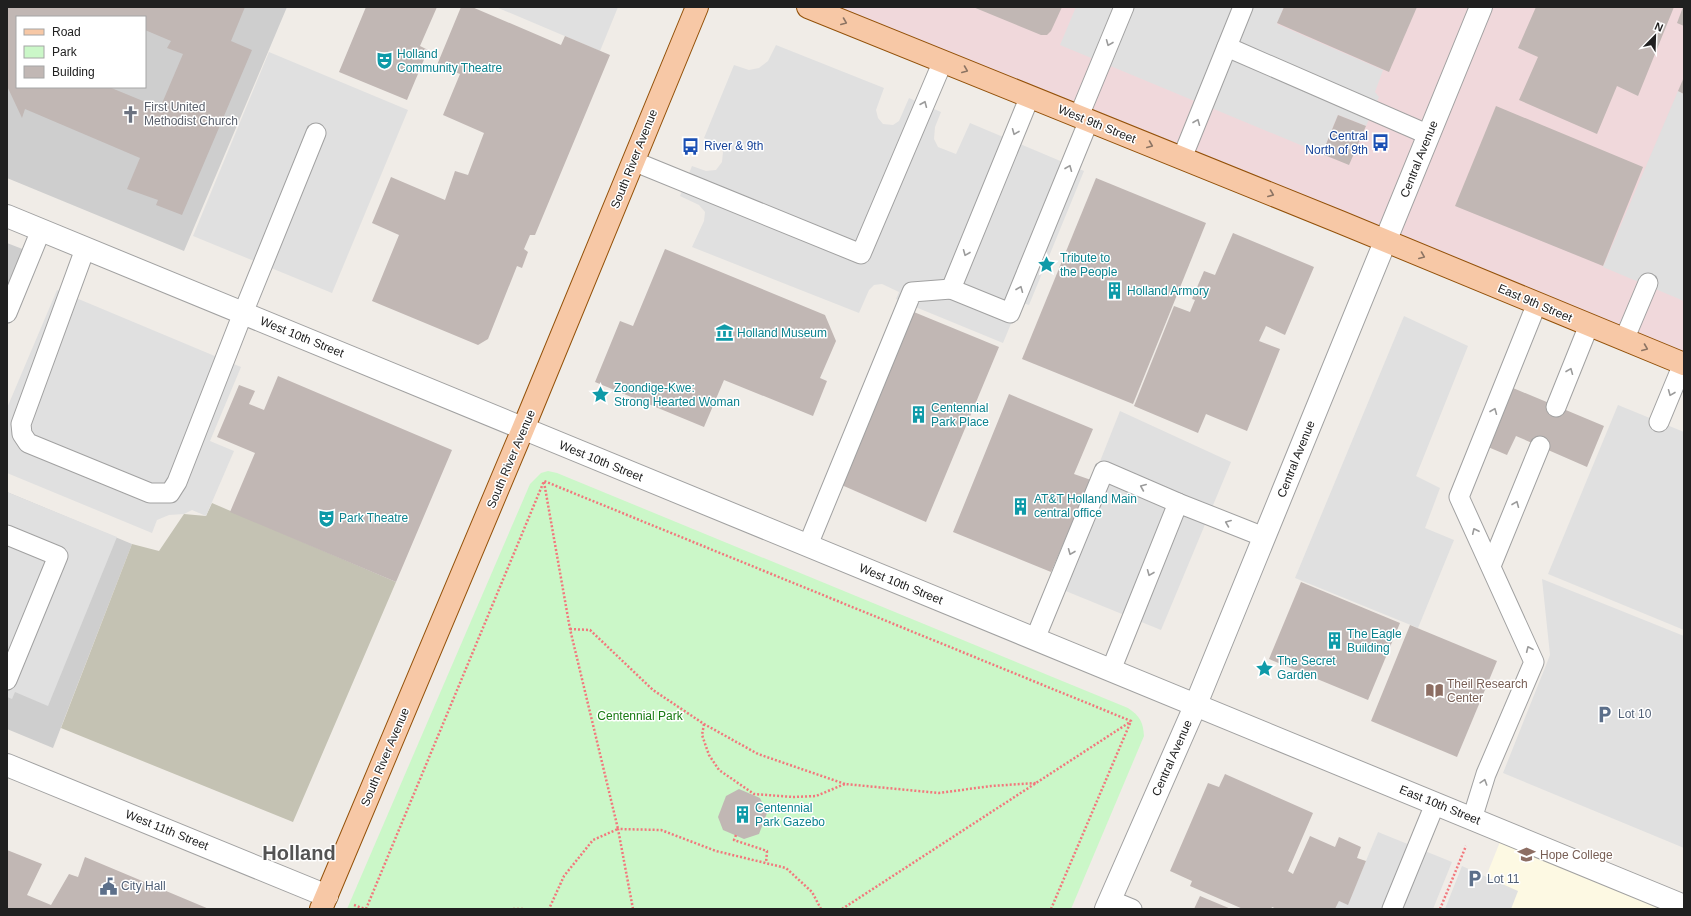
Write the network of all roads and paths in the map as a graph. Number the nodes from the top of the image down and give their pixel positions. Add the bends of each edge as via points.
1 (697, 7) edge
2 (808, 7) edge
3 (1124, 7) edge
4 (1243, 7) edge
5 (1481, 7) edge
6 (1227, 47) junction
7 (943, 61) junction
8 (1030, 96) junction
9 (1084, 118) junction
10 (316, 133) dead end
11 (1429, 135) junction
12 (1182, 158) junction
13 (633, 161) junction
14 (7, 216) edge
15 (41, 230) junction
16 (1386, 241) junction
17 (85, 248) junction
18 (1648, 283) dead end
19 (951, 289) junction
20 (1537, 303) junction
21 (7, 313) edge
22 (243, 313) junction
23 (1589, 325) junction
24 (1624, 340) junction
25 (1683, 364) edge
26 (1556, 407) dead end
27 (1660, 422) dead end
28 (523, 429) junction
29 (1540, 446) dead end
30 (544, 481) junction
31 (1178, 503) junction
32 (7, 535) edge
33 (1264, 537) junction
34 (808, 545) junction
35 (1491, 566) junction
36 (570, 629) junction
37 (1035, 639) junction
38 (1111, 670) junction
39 (7, 680) edge
40 (1196, 704) junction
41 (1131, 721) junction
42 (704, 724) junction
43 (7, 765) edge
44 (1036, 783) junction
45 (845, 784) junction
46 (1435, 804) junction
47 (1472, 819) junction
48 (618, 829) junction
49 (736, 835) dead end
50 (766, 863) junction
51 (324, 903) edge
52 (1108, 904) edge
53 (1684, 906) edge
54 (366, 909) edge
55 (513, 909) edge
56 (524, 909) edge
57 (548, 909) edge
58 (633, 909) edge
59 (821, 909) edge
60 (842, 909) edge
61 (1051, 909) edge
62 (1132, 909) edge
63 (1392, 909) edge
64 (1440, 909) edge

1 - 13 main road, South River Avenue
2 -> 7 main road, West 9th Street
3 -> 9 lane
4 - 6 lane
5 - 11 street, Central Avenue
6 - 11 lane
12 -> 6 lane
7 -> 8 main road, West 9th Street
13 -> 7 lane via 860,254
8 - 9 main road, West 9th Street
8 -> 19 lane
9 -> 12 main road, West 9th Street
19 -> 9 lane via 1010,314
10 - 22 lane
11 - 16 street, Central Avenue
12 -> 16 main road, West 9th Street
13 - 28 main road, South River Avenue
14 - 15 street, West 10th Street
15 - 17 street, West 10th Street
15 - 21 lane
16 -> 20 main road, East 9th Street
16 - 33 street, Central Avenue
17 - 22 street, West 10th Street
17 - 22 lane via 21,424 22,434 28,443 150,493 170,492 177,482
18 - 24 lane
19 - 34 lane via 912,292
20 - 23 main road, East 9th Street
35 -> 20 lane via 1459,497
22 - 28 street, West 10th Street
23 - 24 main road, East 9th Street
26 -> 23 lane
24 -> 25 main road, East 9th Street
25 -> 27 lane
28 - 34 street, West 10th Street
28 - 51 main road, South River Avenue
35 -> 29 lane
30 - 36 path
30 - 41 path
30 - 54 path
33 -> 31 lane
31 -> 37 lane via 1104,470
31 -> 38 lane
32 - 39 lane via 58,556
33 - 40 street, Central Avenue
34 - 37 street, West 10th Street
47 -> 35 lane via 1486,774 1534,662
36 - 42 path via 590,630 653,690
36 - 48 path
37 - 38 street, West 10th Street
38 - 40 street, West 10th Street
40 - 46 street, East 10th Street
40 - 52 street, Central Avenue
41 - 44 path
41 - 61 path
42 - 45 path via 758,754
42 - 45 path via 702,735 709,755 719,770 754,794 793,798 816,796
43 - 51 street, West 11th Street
44 - 45 path via 940,792
44 - 60 path
46 - 47 street, East 10th Street
46 - 63 lane
47 - 53 street, East 10th Street
47 - 64 path via 1470,836
48 - 50 path via 661,830 716,852
48 - 57 path via 593,840 564,876
48 - 58 path
49 - 50 path via 734,840 768,851
50 - 59 path via 786,868 812,892
52 - 62 lane
55 - 56 path

